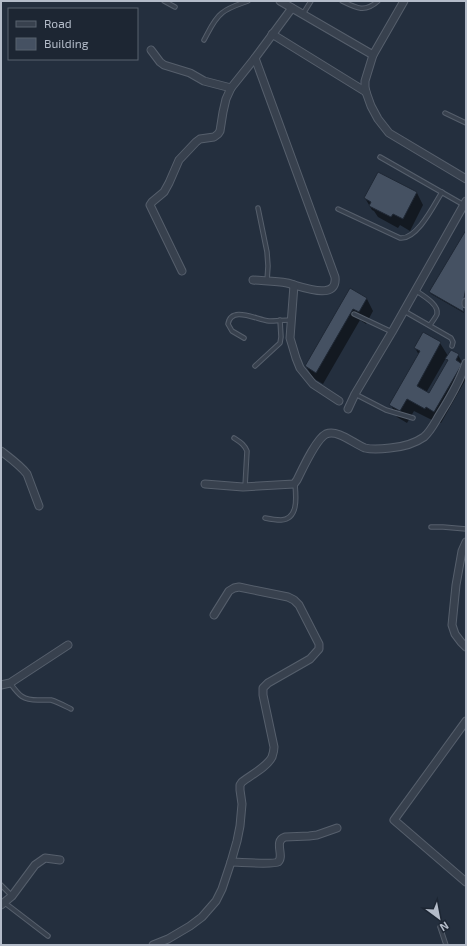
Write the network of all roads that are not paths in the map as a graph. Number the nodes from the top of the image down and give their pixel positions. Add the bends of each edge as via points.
1 (164, 1) edge
2 (248, 1) edge
3 (280, 1) edge
4 (311, 1) edge
5 (342, 1) edge
6 (378, 1) edge
7 (404, 1) edge
8 (175, 7) dead end
9 (292, 8) junction
10 (303, 14) junction
11 (272, 34) junction
12 (204, 40) dead end
13 (151, 50) dead end
14 (373, 55) junction
15 (256, 58) junction
16 (231, 88) junction
17 (366, 92) junction
18 (445, 114) dead end
19 (466, 123) edge
20 (380, 157) dead end
21 (466, 179) edge
22 (442, 192) junction
23 (465, 203) edge
24 (258, 208) dead end
25 (338, 209) dead end
26 (182, 271) dead end
27 (253, 280) dead end
28 (267, 281) junction
29 (294, 285) junction
30 (415, 290) junction
31 (404, 311) junction
32 (354, 314) dead end
33 (280, 320) junction
34 (291, 320) junction
35 (430, 325) junction
36 (392, 332) junction
37 (244, 338) dead end
38 (452, 346) dead end
39 (466, 362) edge
40 (255, 366) dead end
41 (355, 394) junction
42 (339, 401) dead end
43 (348, 409) dead end
44 (414, 418) dead end
45 (234, 438) dead end
46 (1, 451) edge
47 (295, 483) junction
48 (205, 484) dead end
49 (245, 487) junction
50 (39, 506) dead end
51 (265, 518) dead end
52 (431, 527) dead end
53 (466, 529) edge
54 (466, 542) edge
55 (214, 615) dead end
56 (68, 645) dead end
57 (466, 647) edge
58 (10, 683) junction
59 (1, 685) edge
60 (71, 709) dead end
61 (466, 721) edge
62 (337, 828) dead end
63 (60, 860) dead end
64 (231, 862) junction
65 (466, 882) edge
66 (1, 885) edge
67 (12, 896) junction
68 (3, 904) edge
69 (440, 928) dead end
70 (48, 936) dead end
71 (153, 945) edge
72 (446, 945) edge

1 - 8 lane
2 - 12 lane via 218,16
3 - 9 street
4 - 10 lane
5 - 6 lane via 363,9
7 - 14 street
9 - 10 street
9 - 11 street
10 - 14 street
11 - 15 street
11 - 17 street
13 - 16 street via 164,65 190,73 204,81
14 - 17 street via 365,81
15 - 16 street
15 - 29 street via 336,282 334,287 325,291
16 - 26 street via 218,134 196,142 179,160 164,192 150,205
17 - 21 street via 378,119 390,133
18 - 19 lane
20 - 22 lane
22 - 23 lane
22 - 25 lane via 416,232 404,238
23 - 30 street
24 - 28 lane via 267,252
27 - 28 street
28 - 29 street
29 - 34 street
30 - 31 street
30 - 35 lane via 437,308 437,314
31 - 35 lane
31 - 36 street
32 - 36 lane
33 - 34 lane
33 - 37 lane via 264,320 242,314 231,317 228,324 232,331
33 - 40 lane via 280,343
34 - 42 street via 290,338 300,368 313,384
35 - 38 lane via 451,338
36 - 41 street
39 - 47 street via 456,388 425,436 410,444 375,449 365,448 337,434 329,433 318,441
41 - 43 street
41 - 44 lane via 386,410
45 - 49 lane via 243,444 247,451
46 - 50 street via 27,474
47 - 49 street
47 - 51 lane via 296,502 290,517 281,520
48 - 49 street
52 - 53 lane
54 - 57 street via 456,585 452,625 455,634
55 - 64 street via 229,591 234,588 288,597 299,605 319,644 319,649 310,659 263,688 274,747 268,762 240,785 240,826
56 - 58 street
58 - 59 street
58 - 60 lane via 23,698 49,700
61 - 65 street via 394,820
62 - 64 street via 317,835 282,838 278,862
63 - 67 street via 45,858 36,865
64 - 71 street via 216,901 202,917 179,933
66 - 67 lane
67 - 68 street
68 - 70 lane
69 - 72 lane

